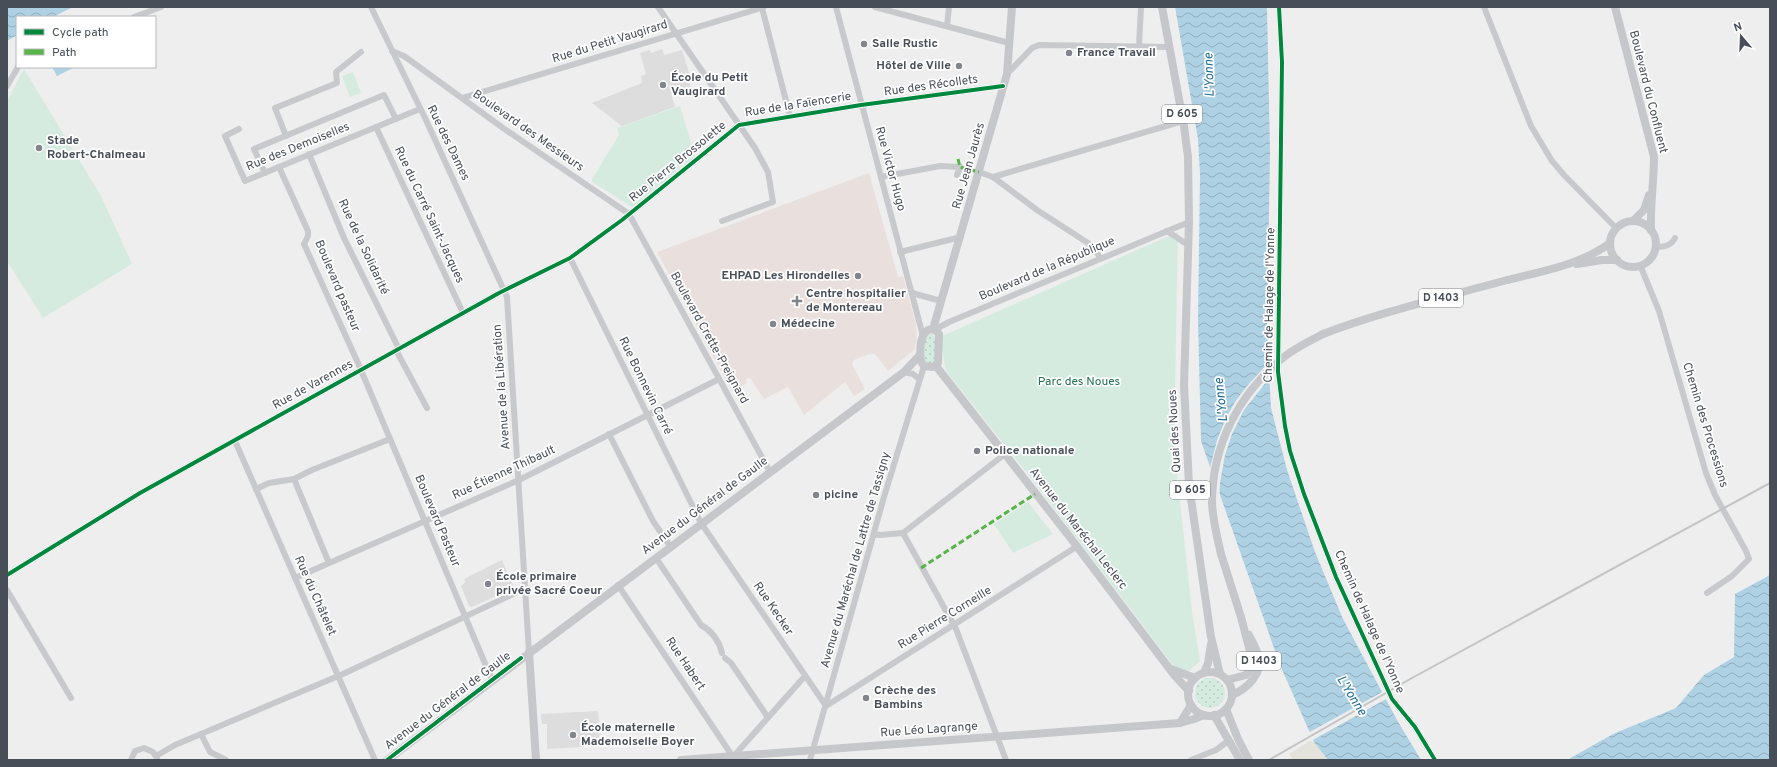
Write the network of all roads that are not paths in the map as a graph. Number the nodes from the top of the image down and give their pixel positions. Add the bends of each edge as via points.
1 (161, 7) edge
2 (371, 7) edge
3 (658, 7) edge
4 (763, 7) edge
5 (836, 7) edge
6 (875, 7) edge
7 (949, 7) edge
8 (1012, 7) edge
9 (1141, 7) edge
10 (1162, 7) edge
11 (1279, 7) edge
12 (1484, 7) edge
13 (1615, 8) edge
14 (136, 16) edge
15 (946, 26) junction
16 (676, 34) junction
17 (1009, 43) junction
18 (1139, 46) junction
19 (1170, 47) junction
20 (392, 51) junction
21 (360, 52) dead end
22 (415, 64) junction
23 (399, 66) junction
24 (17, 68) edge
25 (1007, 74) junction
26 (7, 86) edge
27 (1003, 86) junction
28 (462, 98) junction
29 (861, 105) junction
30 (420, 109) junction
31 (790, 116) junction
32 (396, 119) junction
33 (1183, 122) junction
34 (739, 125) junction
35 (376, 127) junction
36 (239, 129) dead end
37 (286, 136) junction
38 (309, 154) junction
39 (279, 167) junction
40 (979, 172) junction
41 (264, 173) junction
42 (957, 175) dead end
43 (881, 177) junction
44 (993, 177) junction
45 (1654, 181) junction
46 (629, 214) junction
47 (722, 221) dead end
48 (1633, 221) junction
49 (1189, 222) junction
50 (1616, 228) junction
51 (1651, 230) junction
52 (1167, 231) junction
53 (961, 237) junction
54 (1675, 238) dead end
55 (1610, 243) junction
56 (1188, 245) junction
57 (1655, 247) junction
58 (900, 252) junction
59 (570, 258) junction
60 (1100, 259) junction
61 (1617, 260) junction
62 (1640, 265) junction
63 (1560, 266) junction
64 (504, 290) junction
65 (912, 293) junction
66 (941, 301) junction
67 (463, 313) junction
68 (935, 329) junction
69 (923, 336) junction
70 (398, 349) junction
71 (919, 356) junction
72 (923, 366) junction
73 (936, 366) junction
74 (361, 370) junction
75 (904, 372) junction
76 (719, 379) junction
77 (919, 379) junction
78 (426, 408) dead end
79 (647, 415) junction
80 (609, 434) junction
81 (390, 439) junction
82 (235, 441) junction
83 (1005, 454) junction
84 (770, 472) junction
85 (294, 479) junction
86 (519, 480) junction
87 (256, 489) junction
88 (426, 521) junction
89 (702, 523) junction
90 (902, 533) junction
91 (874, 534) junction
92 (670, 546) junction
93 (1076, 547) junction
94 (656, 558) junction
95 (329, 563) junction
96 (7, 575) edge
97 (295, 578) junction
98 (618, 585) junction
99 (526, 588) junction
100 (7, 590) edge
101 (1707, 593) dead end
102 (466, 616) junction
103 (1241, 617) junction
104 (954, 625) junction
105 (1211, 637) junction
106 (529, 652) junction
107 (1171, 669) junction
108 (1204, 673) junction
109 (1220, 674) junction
110 (338, 676) junction
111 (805, 676) junction
112 (1195, 678) junction
113 (492, 680) junction
114 (1227, 680) junction
115 (1188, 691) junction
116 (1232, 696) junction
117 (72, 698) dead end
118 (1191, 705) junction
119 (826, 706) junction
120 (1226, 709) junction
121 (1204, 715) junction
122 (1214, 715) junction
123 (767, 716) junction
124 (1180, 723) junction
125 (201, 734) junction
126 (997, 737) junction
127 (1228, 741) junction
128 (812, 751) junction
129 (733, 757) junction
130 (157, 758) edge
131 (717, 759) edge
132 (131, 760) edge
133 (226, 760) edge
134 (375, 760) edge
135 (387, 760) edge
136 (536, 760) edge
137 (681, 760) edge
138 (810, 760) edge
139 (1006, 760) edge
140 (1191, 760) edge
141 (1240, 760) edge
142 (1249, 760) edge
143 (1435, 760) edge

1 - 14 street
2 - 20 street, Rue des Dames
3 - 16 street
4 - 16 street, Rue du Petit Vaugirard
4 - 31 street
5 - 29 street, Rue Victor Hugo
6 - 15 street
7 - 15 street
8 - 17 main road, Rue Jean Jaurès
9 - 18 street
10 - 19 main road, D 605
11 - 143 street, Chemin de Halage de l'Yonne via 1282,62 1278,372 1288,444 1331,565 1386,686 1395,705 1405,713
12 - 50 street via 1531,126 1552,161
13 - 45 main road, Boulevard du Confluent via 1654,157
15 - 17 street
16 - 28 street, Rue du Petit Vaugirard
16 - 34 street
17 - 25 main road, Rue Jean Jaurès
18 - 19 street
18 - 25 street via 1039,45 1032,48
19 - 33 main road, D 605
20 - 22 street, Boulevard des Messieurs
20 - 23 street, Rue des Dames
21 - 37 street via 336,72 336,83 275,108
22 - 23 street
22 - 28 street, Boulevard des Messieurs
23 - 30 street, Rue des Dames
24 - 26 street
25 - 27 main road, Rue Jean Jaurès
27 - 29 street, Rue des Récollets
27 - 40 main road, Rue Jean Jaurès
28 - 46 street, Boulevard des Messieurs
29 - 31 street, Rue de la Faïencerie
29 - 43 street, Rue Victor Hugo
30 - 32 street, Rue des Demoiselles
30 - 64 street, Rue des Dames
31 - 34 street, Rue de la Faïencerie
32 - 35 street, Rue des Demoiselles
32 - 37 street via 384,94
33 - 44 street
33 - 49 main road, D 605 via 1188,157
34 - 46 street, Rue Pierre Brossolette
34 - 47 street via 768,172 773,202
35 - 38 street, Rue des Demoiselles
35 - 67 street, Rue du Carré Saint-Jacques
36 - 41 street, Rue des Demoiselles via 225,136 245,180
37 - 41 street via 254,149
38 - 39 street, Rue des Demoiselles
38 - 70 street, Rue de la Solidarité via 344,238
39 - 41 street, Rue des Demoiselles
39 - 74 street, Boulevard pasteur via 308,231 304,244
40 - 44 street
40 - 53 main road, Rue Jean Jaurès
42 - 43 street via 960,167 940,166
43 - 58 street, Rue Victor Hugo
44 - 60 street via 1088,243
45 - 48 main road, Boulevard du Confluent via 1644,210
45 - 51 main road, Boulevard du Confluent
46 - 59 street, Rue de Varennes
46 - 76 street, Boulevard Crette-Preignard
48 - 50 main road via 1627,221
48 - 51 main road via 1640,222
49 - 52 street, Boulevard de la République
49 - 56 main road, Quai des Noues / D 605
50 - 55 main road
51 - 57 main road
52 - 56 street
52 - 60 street, Boulevard de la République
53 - 58 street
53 - 66 main road, Rue Jean Jaurès
54 - 57 street via 1668,246
55 - 61 main road via 1610,250
55 - 63 main road, D 1403 via 1600,251
56 - 105 main road, Quai des Noues / D 605 via 1184,385 1186,432 1190,492
57 - 62 main road via 1650,258
58 - 65 street, Rue Victor Hugo
59 - 64 street, Rue de Varennes
59 - 79 street, Rue Bonnevin Carré
60 - 68 street, Boulevard de la République
61 - 62 main road via 1627,266
61 - 63 main road, D 1403
62 - 101 street, Chemin des Processions via 1659,311 1706,473 1715,495 1746,551 1748,560 1732,576
63 - 103 main road, D 1403, bridge via 1348,324 1323,334 1284,356 1260,379 1229,424 1219,450 1212,503 1221,554
64 - 67 street, Rue de Varennes
64 - 86 street, Avenue de la Libération via 508,309
65 - 66 street
65 - 69 street, Rue Victor Hugo
66 - 68 main road, Rue Jean Jaurès
67 - 70 street, Rue de Varennes
68 - 69 main road via 928,330
68 - 73 main road via 938,334 939,358
69 - 71 main road
70 - 74 street, Rue de Varennes
70 - 78 street, Rue de la Solidarité
71 - 72 main road
71 - 75 main road, Avenue du Général de Gaulle
72 - 73 main road
72 - 75 main road, Avenue du Général de Gaulle
72 - 77 street, Avenue du Maréchal de Lattre de Tassigny
73 - 83 main road, Avenue du Maréchal Leclerc
74 - 81 street, Boulevard Pasteur
74 - 82 street, Rue de Varennes
75 - 77 street
75 - 84 main road, Avenue du Général de Gaulle
76 - 79 street, Rue Étienne Thibault
76 - 84 street, Boulevard Crette-Preignard
77 - 91 street, Avenue du Maréchal de Lattre de Tassigny
79 - 80 street, Rue Étienne Thibault
79 - 89 street, Rue Bonnevin Carré
80 - 86 street, Rue Étienne Thibault
80 - 92 street via 653,521
81 - 85 street
81 - 88 street, Boulevard Pasteur
82 - 87 street, Rue du Châtelet
82 - 96 street, Rue de Varennes via 100,516
83 - 90 street
83 - 93 main road, Avenue du Maréchal Leclerc
84 - 89 main road, Avenue du Général de Gaulle
85 - 87 street via 269,483
85 - 95 street
86 - 88 street, Rue Étienne Thibault
86 - 99 street, Avenue de la Libération
87 - 97 street, Rue du Châtelet
88 - 95 street, Rue Étienne Thibault
88 - 102 street, Boulevard Pasteur
89 - 92 main road, Avenue du Général de Gaulle
89 - 111 street, Rue Kecker
90 - 91 street
90 - 104 street
91 - 119 street, Avenue du Maréchal de Lattre de Tassigny
92 - 94 main road, Avenue du Général de Gaulle
93 - 104 street, Rue Pierre Corneille
93 - 107 main road, Avenue du Maréchal Leclerc
94 - 98 main road, Avenue du Général de Gaulle
94 - 123 street via 701,625 708,628 720,644 724,656
95 - 97 street, Rue Étienne Thibault
97 - 110 street, Rue du Châtelet
98 - 106 main road, Avenue du Général de Gaulle
98 - 129 street, Rue Habert
99 - 102 street
99 - 106 street, Avenue de la Libération
100 - 117 street
102 - 110 street
102 - 113 street, Boulevard Pasteur
103 - 114 main road, D 1403 via 1252,659 1251,668 1246,675
103 - 116 main road, D 1403 via 1259,656 1259,668 1254,679
104 - 119 street, Rue Pierre Corneille
104 - 126 street
105 - 108 main road, D 605 via 1208,663
105 - 109 main road, D 605
106 - 113 main road, Avenue du Général de Gaulle
106 - 136 main road
107 - 112 main road
107 - 115 main road, Avenue du Maréchal Leclerc via 1180,684
108 - 109 main road
108 - 112 main road
109 - 114 main road
110 - 125 street
110 - 134 street, Rue du Châtelet
111 - 119 street, Rue Kecker
111 - 123 street
112 - 115 main road
113 - 135 main road, Avenue du Général de Gaulle
114 - 116 main road
115 - 118 main road
116 - 120 main road
118 - 121 main road
118 - 124 main road
119 - 128 street, Avenue du Maréchal de Lattre de Tassigny
120 - 122 main road
120 - 142 main road
121 - 122 main road
121 - 124 main road, Rue Léo Lagrange
122 - 127 main road
123 - 129 street
124 - 126 main road, Rue Léo Lagrange
125 - 130 street via 175,745
125 - 133 street via 210,752
126 - 128 main road, Rue Léo Lagrange
126 - 139 street
127 - 140 street via 1216,750
127 - 141 main road
128 - 129 main road, Rue Léo Lagrange
128 - 138 street, Avenue du Maréchal de Lattre de Tassigny
129 - 131 main road, Rue Léo Lagrange
130 - 132 street via 153,752 144,748 136,751
131 - 137 main road, Rue Léo Lagrange

